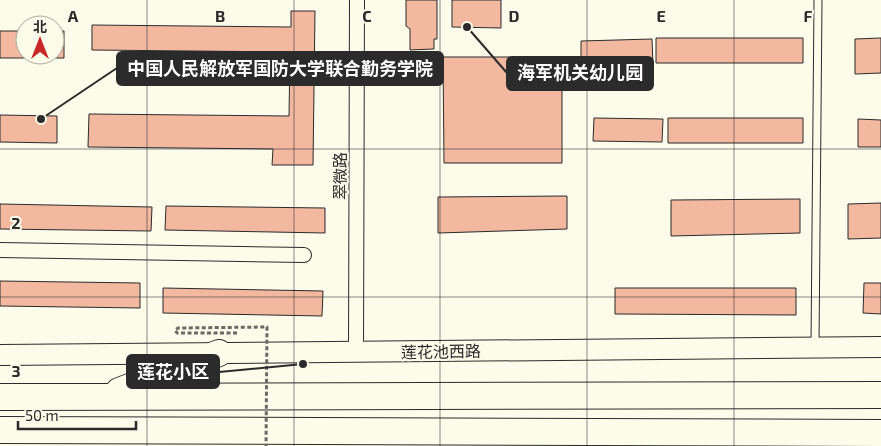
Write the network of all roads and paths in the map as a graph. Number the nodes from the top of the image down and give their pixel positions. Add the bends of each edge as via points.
1 (357, 0) edge
2 (818, 0) edge
3 (0, 250) edge
4 (304, 255) dead end
5 (237, 333) dead end
6 (881, 347) edge
7 (815, 348) junction
8 (356, 352) junction
9 (218, 353) junction
10 (0, 355) edge
11 (881, 395) edge
12 (103, 396) junction
13 (0, 397) edge
14 (0, 430) edge
15 (102, 430) junction
16 (484, 431) junction
17 (881, 433) edge
18 (44, 446) edge
19 (266, 446) edge
20 (524, 446) edge

1 - 8 street, 翠微路
2 - 7 lane
3 - 4 street
5 - 19 path, bridge via 177,333 175,330 266,327
6 - 7 street, 莲花池西路
7 - 8 street, 莲花池西路
8 - 9 street, 莲花池西路
9 - 10 street, 莲花池西路
9 - 12 highway
11 - 12 highway
12 - 13 highway
14 - 15 highway
15 - 16 highway
15 - 18 highway
16 - 17 highway
16 - 20 highway

